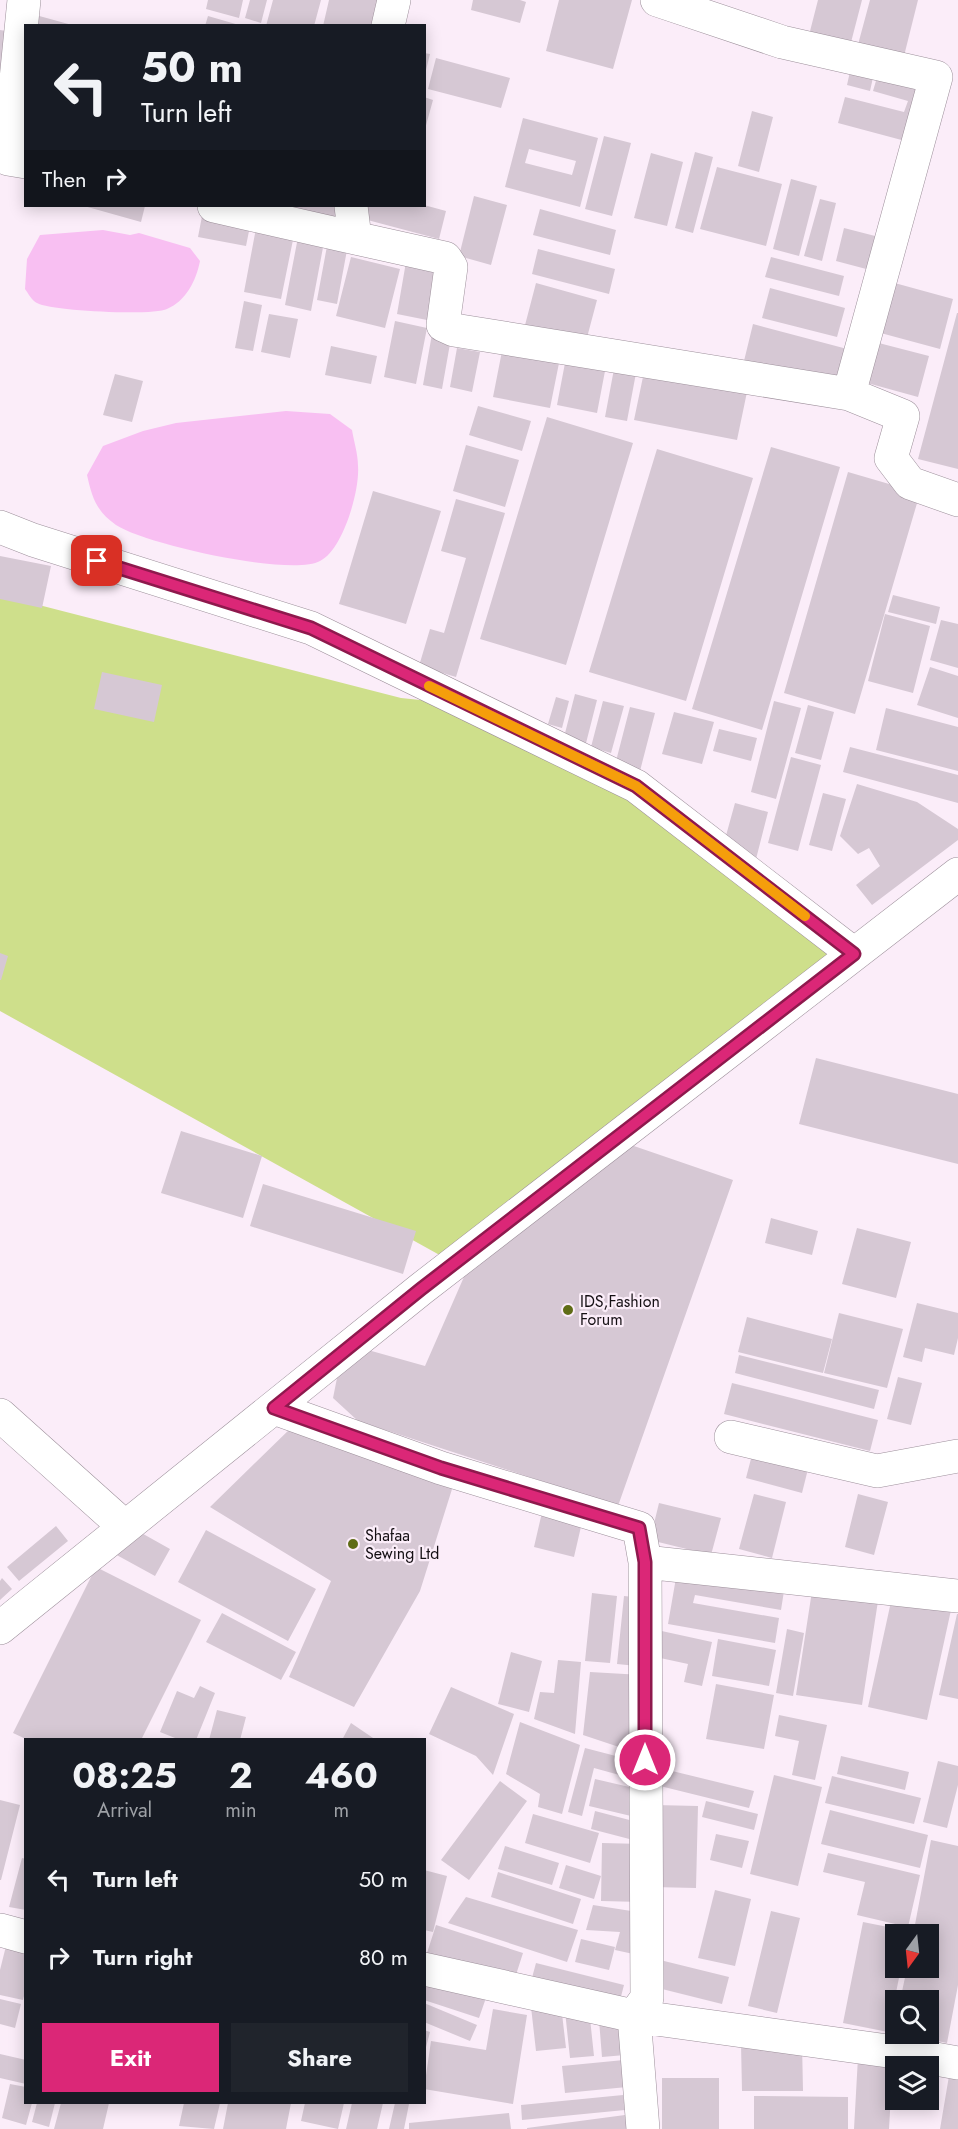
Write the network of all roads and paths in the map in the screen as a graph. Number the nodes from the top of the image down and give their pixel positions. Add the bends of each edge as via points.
1 (24, 0) edge
2 (394, 0) edge
3 (657, 0) edge
4 (388, 24) edge
5 (24, 162) edge
6 (218, 207) edge
7 (351, 207) edge
8 (355, 238) junction
9 (849, 394) junction
10 (958, 500) edge
11 (0, 527) edge
12 (958, 874) edge
13 (854, 954) junction
14 (274, 1408) junction
15 (0, 1415) edge
16 (731, 1437) dead end
17 (958, 1456) edge
18 (125, 1527) junction
19 (645, 1562) junction
20 (958, 1596) edge
21 (0, 1628) edge
22 (0, 1930) edge
23 (24, 1936) edge
24 (426, 1969) edge
25 (634, 2016) junction
26 (958, 2063) edge
27 (643, 2129) edge

1 - 5 street via 8,159
2 - 4 street
3 - 9 street via 782,42 936,77
6 - 8 street
7 - 8 street
8 - 9 street via 445,258 451,267 443,325 454,330
9 - 10 street via 903,416 891,458 910,483
11 - 13 street via 311,628 636,786
12 - 13 street
13 - 14 street via 421,1289
14 - 18 street
14 - 19 street via 441,1468 639,1528
15 - 18 street
16 - 17 street via 877,1471
18 - 21 street
19 - 20 street
19 - 25 street via 647,1998
22 - 23 street
24 - 25 street
25 - 26 street
25 - 27 street

